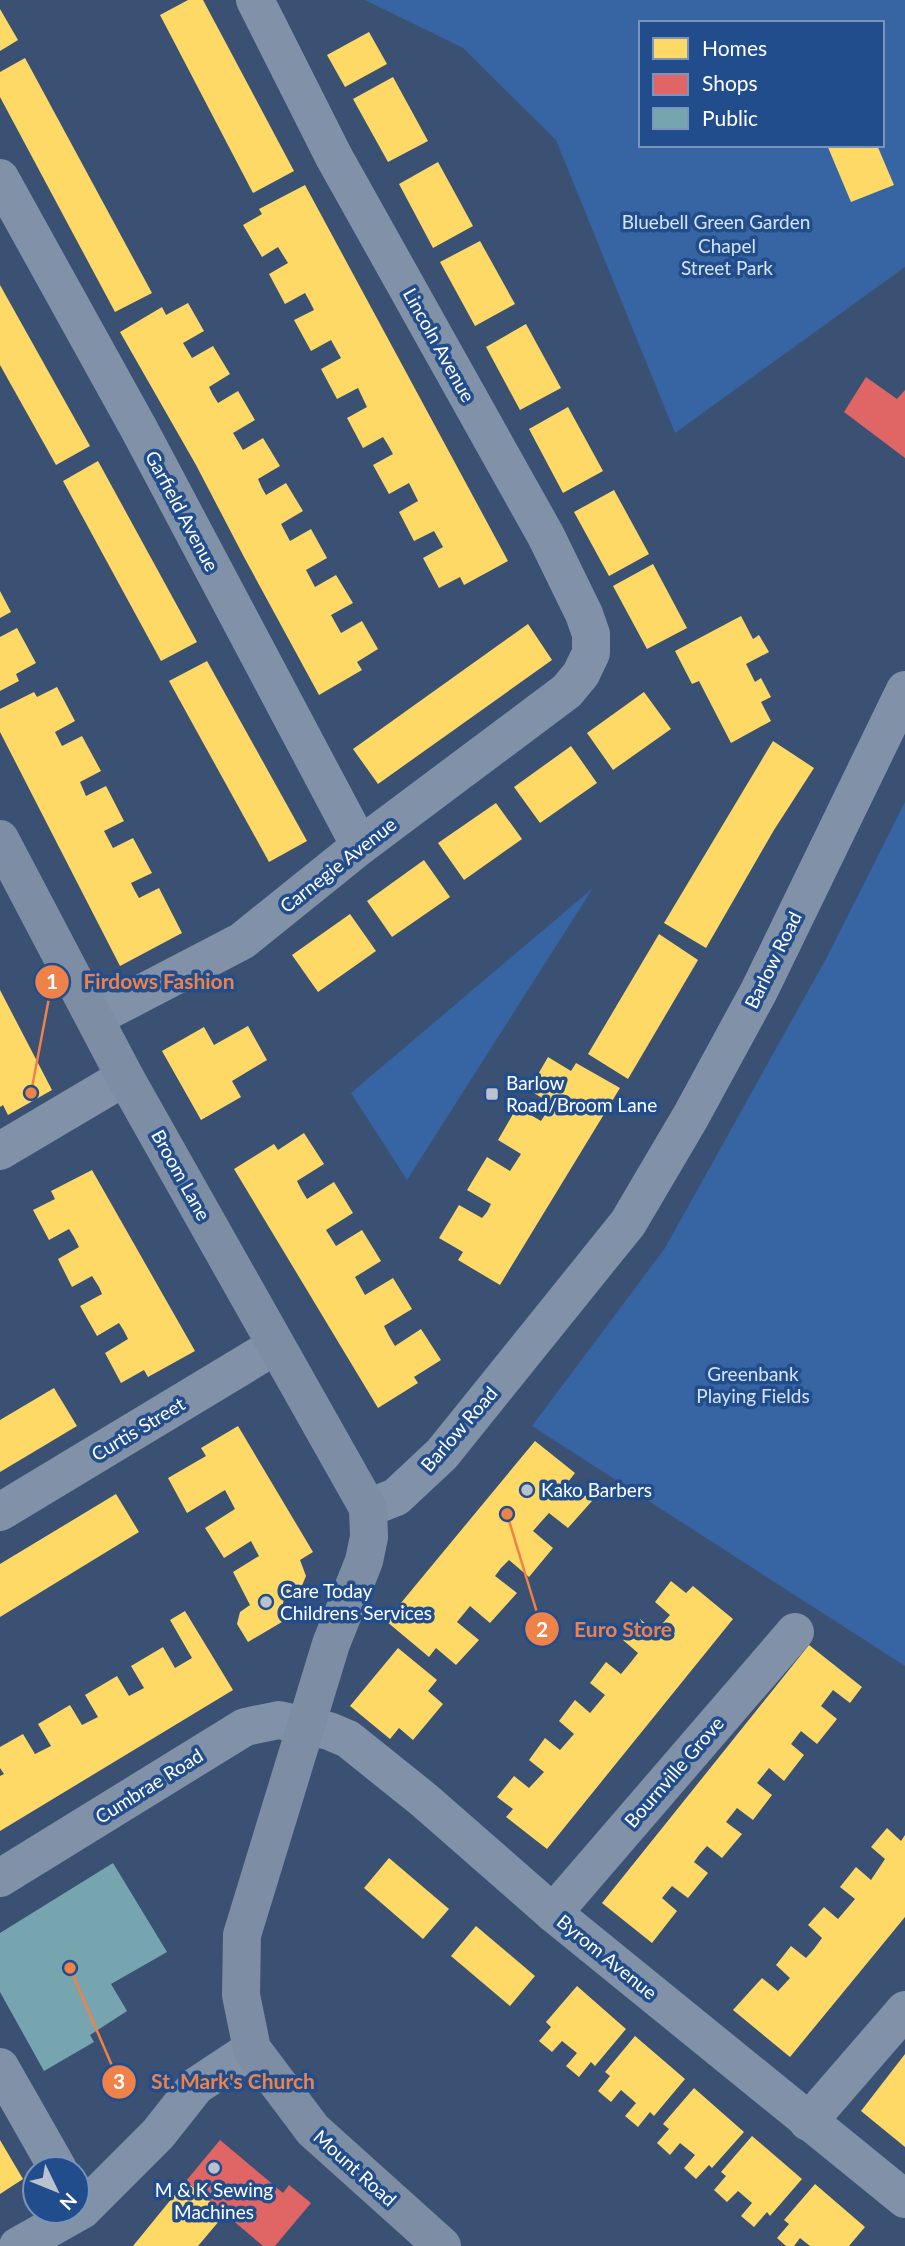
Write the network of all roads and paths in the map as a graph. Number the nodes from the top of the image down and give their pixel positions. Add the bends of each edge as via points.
1 (255, 0) edge
2 (0, 178) edge
3 (905, 690) edge
4 (568, 691) joint
5 (0, 839) edge
6 (360, 846) junction
7 (96, 1017) junction
8 (125, 1077) junction
9 (0, 1151) edge
10 (275, 1346) junction
11 (368, 1508) junction
12 (0, 1512) edge
13 (795, 1632) dead end
14 (305, 1726) junction
15 (0, 1878) edge
16 (553, 1913) junction
17 (905, 2010) edge
18 (252, 2049) junction
19 (0, 2067) edge
20 (808, 2122) junction
21 (50, 2155) edge
22 (91, 2196) edge
23 (905, 2199) edge
24 (51, 2225) edge
25 (18, 2246) edge
26 (442, 2246) edge

1 - 4 street, Lincoln Avenue via 334,158 546,536 584,614 591,653
2 - 6 street, Garfield Avenue
3 - 11 street, Barlow Road via 759,990 628,1223 442,1454 396,1497
4 - 6 street, Carnegie Avenue
5 - 7 main road, Broom Lane
6 - 7 street, Carnegie Avenue via 242,941
7 - 8 main road, Broom Lane
8 - 9 street
8 - 10 main road, Broom Lane
10 - 11 main road, Broom Lane
10 - 12 street, Curtis Street
11 - 14 main road via 364,1561
13 - 16 street, Bournville Grove
14 - 15 street, Cumbrae Road via 279,1720 245,1727
14 - 16 street, Byrom Avenue via 348,1739
14 - 18 main road via 242,1935 241,1995
16 - 20 street, Byrom Avenue
17 - 20 street
18 - 22 street via 197,2086 158,2134
18 - 26 main road, Mount Road via 313,2130
19 - 21 street
20 - 23 street, Byrom Avenue
24 - 25 street

